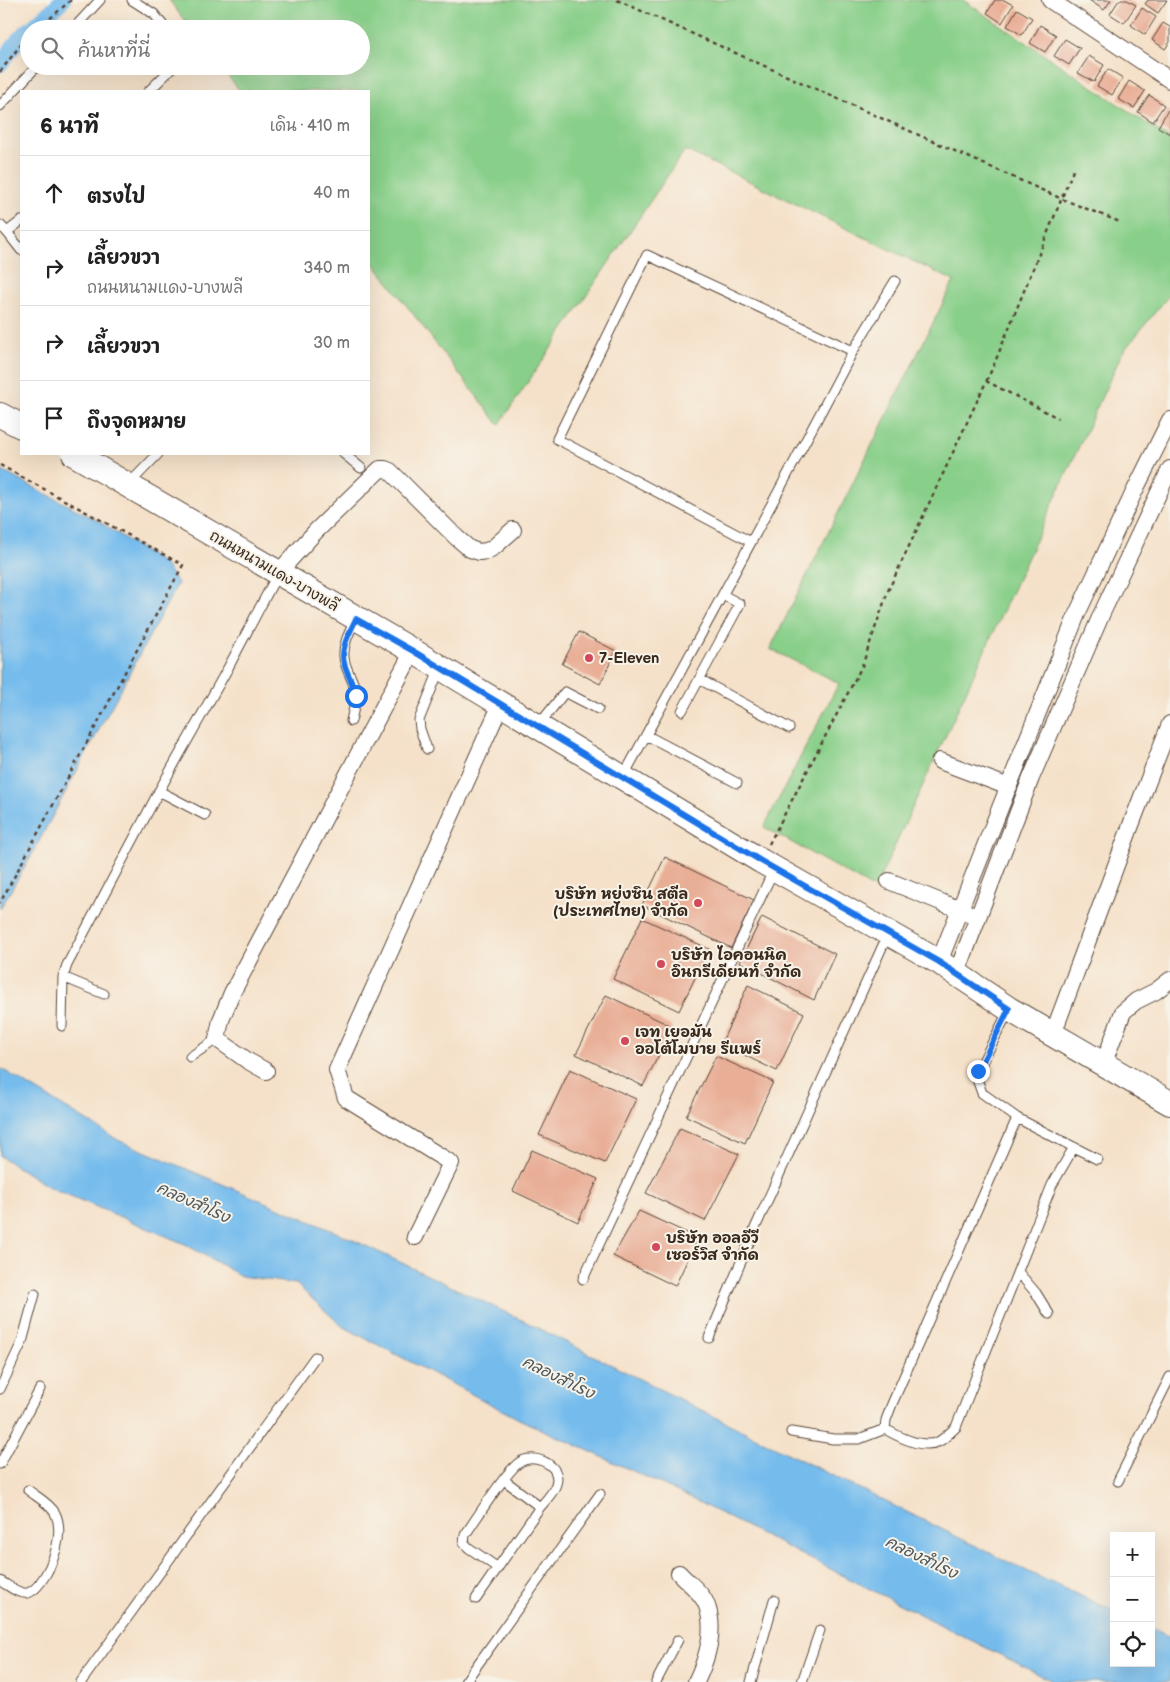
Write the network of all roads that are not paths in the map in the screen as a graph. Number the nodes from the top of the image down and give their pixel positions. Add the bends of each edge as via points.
1 (100, 0) edge
2 (132, 0) edge
3 (1050, 0) edge
4 (81, 20) edge
5 (159, 20) edge
6 (29, 75) edge
7 (165, 75) edge
8 (1170, 80) edge
9 (150, 90) edge
10 (0, 106) edge
11 (20, 222) edge
12 (0, 225) edge
13 (7, 232) junction
14 (20, 249) edge
15 (896, 281) dead end
16 (852, 351) junction
17 (0, 415) edge
18 (1170, 420) edge
19 (20, 425) edge
20 (76, 455) edge
21 (345, 455) edge
22 (152, 456) edge
23 (361, 468) dead end
24 (1170, 469) edge
25 (129, 484) junction
26 (513, 530) dead end
27 (752, 542) junction
28 (278, 573) junction
29 (723, 594) junction
30 (356, 619) junction
31 (413, 651) junction
32 (440, 668) junction
33 (699, 679) junction
34 (501, 704) junction
35 (598, 709) dead end
36 (682, 710) dead end
37 (351, 721) dead end
38 (1170, 724) edge
39 (538, 726) junction
40 (789, 728) dead end
41 (646, 735) junction
42 (427, 749) dead end
43 (940, 761) dead end
44 (623, 778) junction
45 (737, 783) dead end
46 (1009, 787) junction
47 (159, 791) junction
48 (205, 816) dead end
49 (768, 865) junction
50 (890, 881) dead end
51 (960, 910) junction
52 (978, 917) junction
53 (888, 934) junction
54 (948, 969) junction
55 (63, 977) junction
56 (1170, 980) edge
57 (104, 994) dead end
58 (1009, 1009) junction
59 (62, 1026) dead end
60 (1053, 1034) junction
61 (217, 1039) junction
62 (190, 1057) dead end
63 (1103, 1064) junction
64 (266, 1071) dead end
65 (1170, 1103) edge
66 (1017, 1118) junction
67 (1074, 1147) junction
68 (1097, 1159) dead end
69 (415, 1237) dead end
70 (1018, 1272) junction
71 (583, 1279) dead end
72 (35, 1294) dead end
73 (1049, 1314) dead end
74 (709, 1338) dead end
75 (315, 1357) dead end
76 (1170, 1378) edge
77 (0, 1389) edge
78 (40, 1389) dead end
79 (885, 1429) junction
80 (791, 1432) dead end
81 (0, 1464) edge
82 (504, 1480) junction
83 (1118, 1481) dead end
84 (28, 1490) dead end
85 (600, 1494) dead end
86 (540, 1507) junction
87 (498, 1568) junction
88 (679, 1573) dead end
89 (0, 1581) edge
90 (476, 1599) dead end
91 (774, 1600) dead end
92 (820, 1630) dead end
93 (678, 1640) dead end
94 (81, 1682) edge
95 (465, 1682) edge
96 (656, 1682) edge
97 (696, 1682) edge
98 (752, 1682) edge
99 (802, 1682) edge

1 - 4 lane
2 - 5 lane
3 - 8 street
6 - 10 lane
7 - 9 lane
11 - 13 lane
12 - 13 lane
13 - 14 lane
15 - 16 lane
16 - 27 lane
16 - 27 lane via 647,255 557,440
17 - 19 main road
18 - 46 street via 1077,614
20 - 25 main road, ถนนหนามแดง-บางพลี
21 - 23 lane
22 - 25 lane
24 - 52 street via 1102,613 1031,778
25 - 28 main road, ถนนหนามแดง-บางพลี
26 - 28 street via 487,551 470,549 390,472 380,469
27 - 29 lane
28 - 30 main road, ถนนหนามแดง-บางพลี
28 - 47 lane
29 - 33 lane via 740,604
29 - 41 lane
30 - 31 main road, ถนนหนามแดง-บางพลี
30 - 37 lane via 345,642 344,654 344,664 355,686
31 - 32 main road, ถนนหนามแดง-บางพลี
31 - 61 street via 232,993
32 - 34 main road, ถนนหนามแดง-บางพลี
32 - 42 lane via 419,720
33 - 36 lane
33 - 40 lane
34 - 39 main road, ถนนหนามแดง-บางพลี
34 - 69 street via 338,1070 346,1098 451,1163
35 - 39 lane via 565,692
38 - 60 street
39 - 44 main road, ถนนหนามแดง-บางพลี
41 - 44 lane
41 - 45 lane
43 - 46 street
44 - 49 main road, ถนนหนามแดง-บางพลี
46 - 51 street
47 - 48 lane
47 - 55 lane
49 - 53 main road, ถนนหนามแดง-บางพลี
49 - 71 lane
50 - 51 street
51 - 52 street
51 - 54 street
52 - 54 street
53 - 54 main road, ถนนหนามแดง-บางพลี
53 - 74 lane
54 - 58 main road, ถนนหนามแดง-บางพลี
55 - 57 lane
55 - 59 lane
56 - 63 street via 1124,1012
58 - 60 main road, ถนนหนามแดง-บางพลี
58 - 66 lane via 978,1071 978,1082 982,1093
60 - 63 main road, ถนนหนามแดง-บางพลี
61 - 62 lane
61 - 64 street
63 - 65 main road, ถนนหนามแดง-บางพลี
66 - 67 lane
66 - 79 lane via 892,1404
67 - 68 lane
67 - 70 lane via 1052,1185
70 - 73 lane
70 - 79 lane via 956,1427 938,1442 924,1444
72 - 77 lane via 22,1342
75 - 94 lane
76 - 83 lane
78 - 81 lane
79 - 80 lane via 859,1439 833,1440
82 - 86 lane
82 - 86 lane via 521,1461 539,1460 549,1464 555,1469 556,1484
82 - 87 lane via 465,1535 464,1543
84 - 89 lane via 53,1510 58,1519 53,1560 34,1590 27,1593
85 - 95 lane
86 - 87 lane
87 - 90 lane
88 - 97 street via 707,1605 710,1622 707,1654
91 - 98 lane
92 - 99 lane
93 - 96 lane

